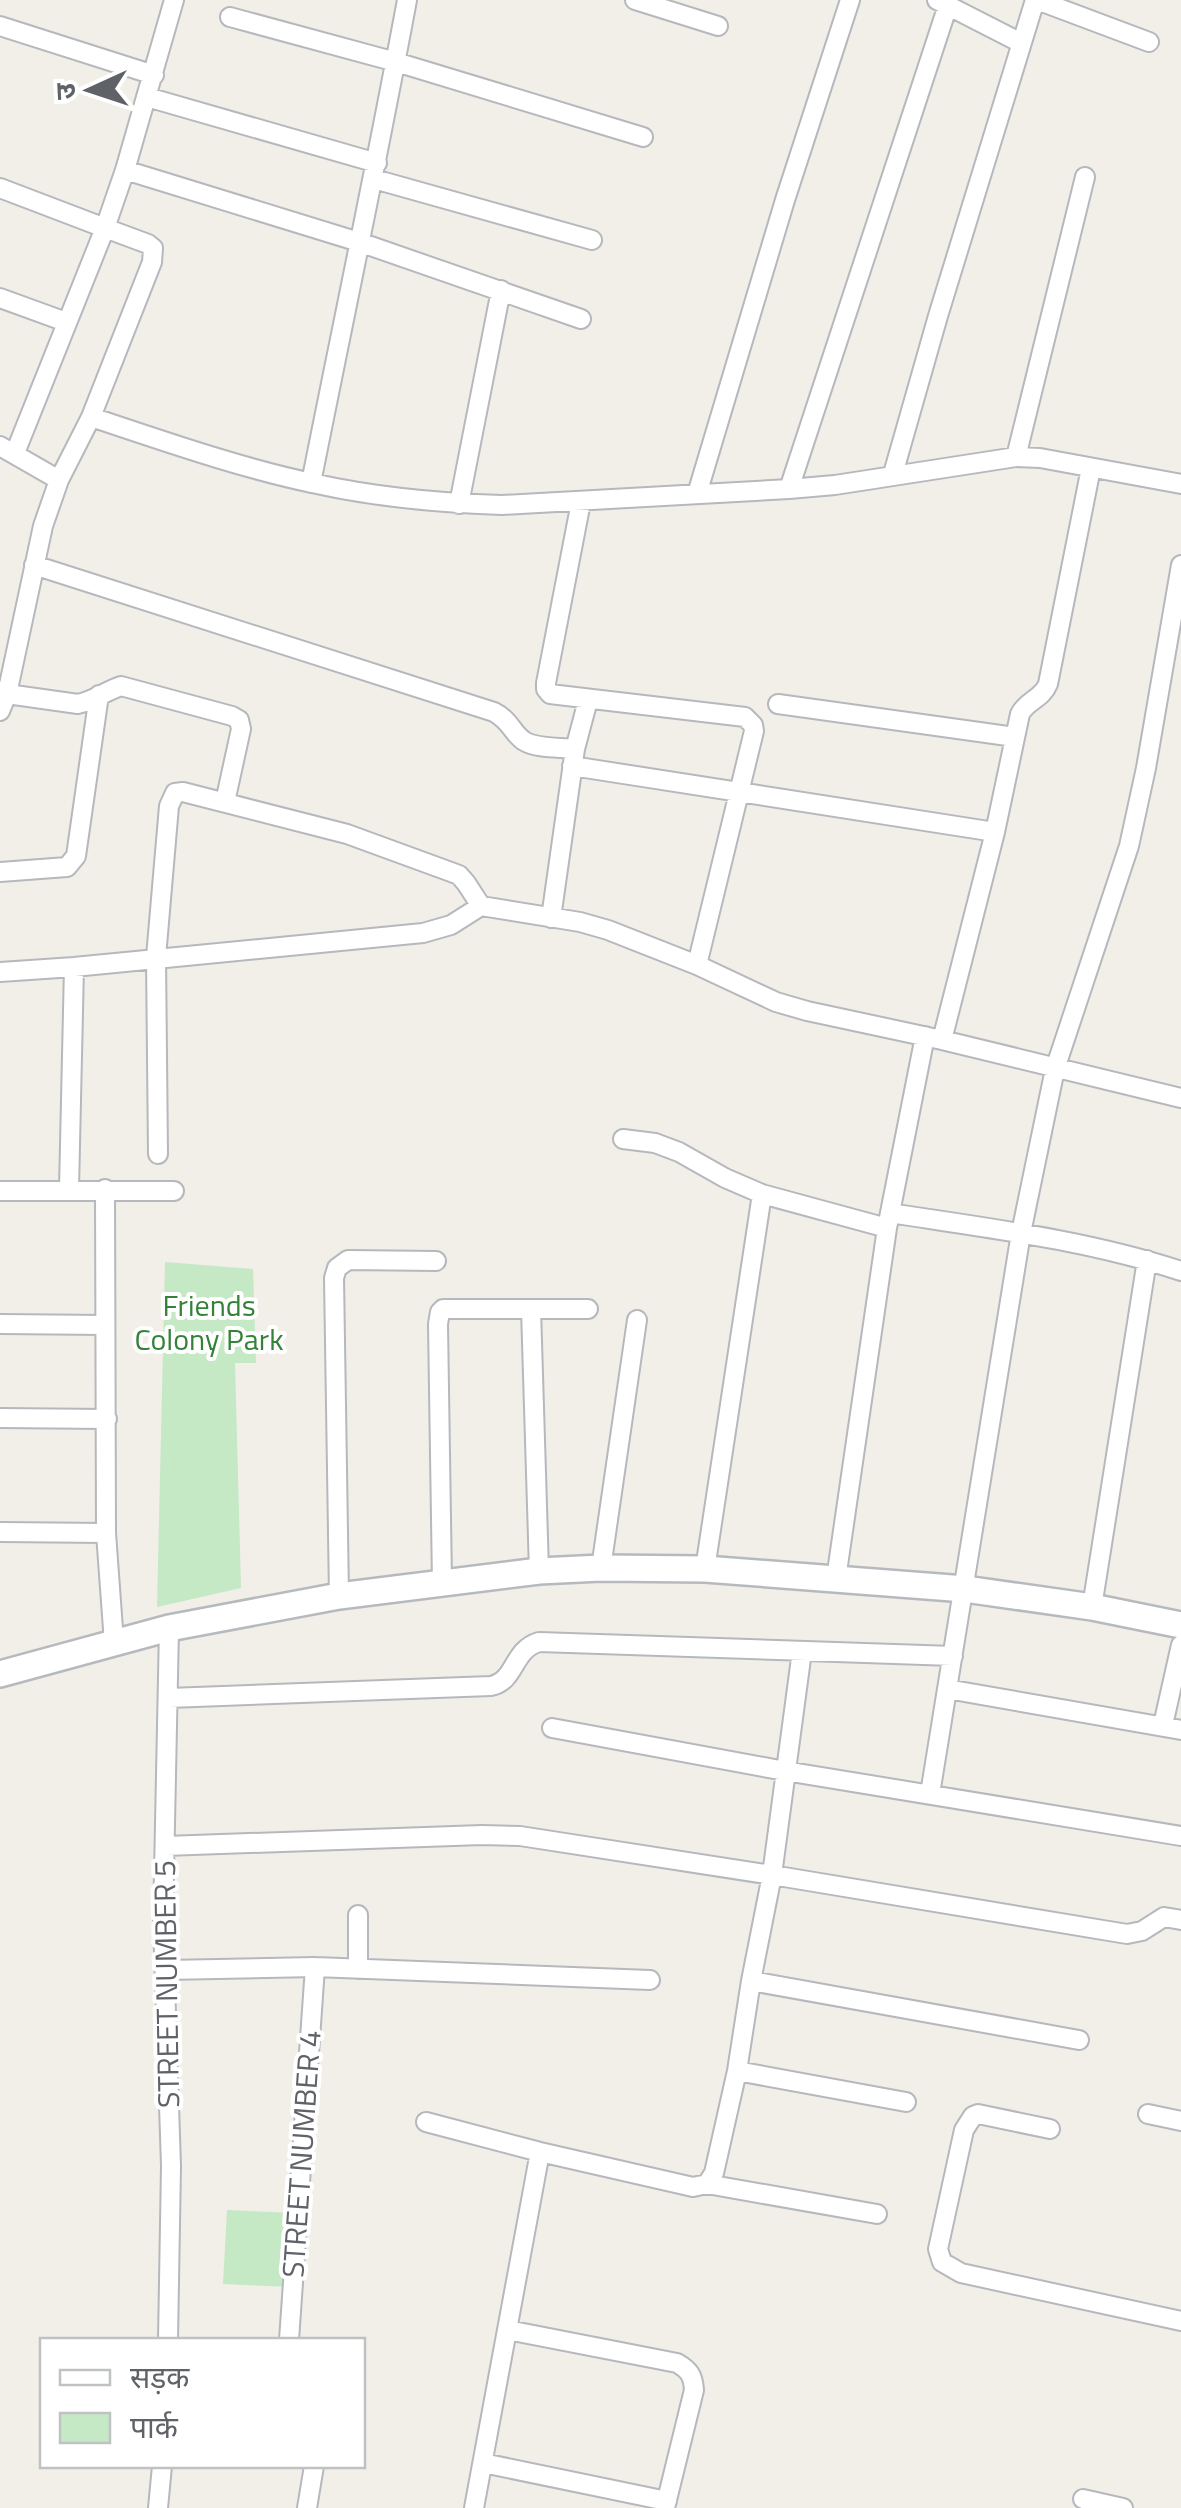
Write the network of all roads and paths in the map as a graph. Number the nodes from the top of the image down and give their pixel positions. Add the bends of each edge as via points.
1 (174, 0) edge
2 (407, 0) edge
3 (635, 0) edge
4 (850, 0) edge
5 (1036, 0) edge
6 (942, 3) edge
7 (230, 17) dead end
8 (0, 26) edge
9 (718, 26) dead end
10 (1148, 42) dead end
11 (1021, 43) junction
12 (396, 62) junction
13 (154, 74) junction
14 (147, 97) junction
15 (643, 137) dead end
16 (126, 170) junction
17 (376, 171) junction
18 (1085, 177) dead end
19 (0, 188) edge
20 (105, 228) junction
21 (592, 240) dead end
22 (360, 242) junction
23 (502, 290) junction
24 (0, 298) edge
25 (581, 320) dead end
26 (66, 322) junction
27 (91, 417) junction
28 (7, 449) edge
29 (1016, 457) junction
30 (1091, 468) junction
31 (892, 474) junction
32 (59, 480) junction
33 (312, 483) junction
34 (1181, 484) edge
35 (790, 489) junction
36 (697, 494) junction
37 (580, 502) junction
38 (460, 504) junction
39 (34, 565) junction
40 (1181, 565) edge
41 (100, 695) junction
42 (2, 699) edge
43 (588, 700) junction
44 (778, 704) dead end
45 (1015, 738) junction
46 (573, 758) junction
47 (741, 792) junction
48 (225, 802) junction
49 (994, 832) junction
50 (0, 872) edge
51 (480, 906) junction
52 (551, 918) junction
53 (156, 957) junction
54 (696, 965) junction
55 (74, 966) junction
56 (0, 972) edge
57 (934, 1038) junction
58 (1056, 1069) junction
59 (1181, 1098) edge
60 (624, 1139) dead end
61 (158, 1154) dead end
62 (69, 1189) junction
63 (105, 1189) junction
64 (0, 1191) edge
65 (174, 1191) dead end
66 (762, 1194) junction
67 (888, 1220) junction
68 (1021, 1233) junction
69 (1147, 1260) junction
70 (436, 1261) dead end
71 (1181, 1271) edge
72 (531, 1309) junction
73 (588, 1309) dead end
74 (637, 1320) dead end
75 (0, 1324) edge
76 (105, 1325) junction
77 (0, 1418) edge
78 (106, 1419) junction
79 (0, 1532) edge
80 (106, 1532) junction
81 (601, 1568) junction
82 (705, 1568) junction
83 (539, 1571) junction
84 (836, 1578) junction
85 (442, 1583) junction
86 (964, 1588) junction
87 (339, 1596) junction
88 (1092, 1607) junction
89 (1181, 1626) edge
90 (169, 1628) junction
91 (114, 1643) junction
92 (1181, 1645) edge
93 (802, 1651) junction
94 (954, 1656) junction
95 (0, 1674) edge
96 (1177, 1687) edge
97 (948, 1688) junction
98 (168, 1698) junction
99 (552, 1728) dead end
100 (1172, 1728) edge
101 (785, 1772) junction
102 (930, 1794) junction
103 (1181, 1836) edge
104 (165, 1846) junction
105 (772, 1875) junction
106 (358, 1916) dead end
107 (1181, 1920) edge
108 (316, 1968) junction
109 (358, 1969) junction
110 (166, 1970) junction
111 (650, 1980) dead end
112 (751, 1982) junction
113 (1079, 2040) dead end
114 (737, 2071) junction
115 (906, 2102) dead end
116 (1148, 2114) dead end
117 (1181, 2121) edge
118 (426, 2122) dead end
119 (1050, 2128) dead end
120 (540, 2152) junction
121 (707, 2184) junction
122 (877, 2214) dead end
123 (1181, 2321) edge
124 (508, 2330) junction
125 (168, 2338) edge
126 (289, 2338) edge
127 (482, 2463) junction
128 (162, 2468) edge
129 (314, 2468) edge
130 (1083, 2499) dead end
131 (666, 2504) edge
132 (158, 2508) edge
133 (307, 2508) edge
134 (474, 2508) edge
135 (1123, 2508) edge

1 - 13 street
2 - 12 street
3 - 9 street
4 - 36 street
5 - 10 street
5 - 11 street
6 - 11 street
6 - 35 street
7 - 12 street
8 - 13 street
11 - 31 street
12 - 15 street
12 - 17 street
13 - 14 street
14 - 16 street
14 - 17 street
16 - 20 street
16 - 22 street
17 - 21 street
17 - 22 street
18 - 29 street
19 - 20 street
20 - 26 street
20 - 27 street via 148,244 154,256
22 - 23 street
22 - 33 street
23 - 25 street
23 - 38 street
24 - 26 street
26 - 28 street
27 - 32 street
27 - 33 street
28 - 32 street
29 - 30 street
29 - 31 street
30 - 34 street
30 - 45 street via 1048,684 1021,710
31 - 35 street
32 - 39 street
33 - 38 street
35 - 36 street
36 - 37 street
37 - 38 street
37 - 43 street via 546,689 556,697
39 - 42 street
39 - 46 street via 494,712 525,741
40 - 58 street via 1129,846
41 - 42 street via 78,704
41 - 48 street via 121,686 239,720
41 - 50 street via 76,856 59,869
43 - 46 street
43 - 47 street via 750,720 754,731
44 - 45 street
45 - 49 street
46 - 47 street
46 - 52 street
47 - 49 street
47 - 54 street
48 - 51 street via 348,834 451,872
48 - 53 street via 183,792 171,798
49 - 57 street
51 - 52 street
51 - 53 street via 423,933
52 - 54 street via 608,930
53 - 55 street
53 - 61 street
54 - 57 street via 776,1002
55 - 56 street
55 - 62 street
57 - 58 street
57 - 67 street
58 - 59 street
58 - 68 street
60 - 66 street via 679,1152
62 - 63 street
62 - 64 street
63 - 65 street
63 - 76 street
66 - 67 street
66 - 82 street
67 - 68 street
67 - 84 street
68 - 69 street
68 - 86 street
69 - 71 street
69 - 88 street
70 - 87 street via 348,1260 334,1278
72 - 73 street
72 - 83 street
72 - 85 street via 440,1312
74 - 81 street
75 - 76 street
76 - 78 street
77 - 78 street
78 - 80 street
79 - 80 street
80 - 91 street
81 - 82 street
81 - 83 street
82 - 84 street
83 - 85 street
84 - 86 street
85 - 87 street
86 - 88 street
86 - 94 street
87 - 90 street
88 - 89 street
90 - 91 street
90 - 98 street, STREET NUMBER 5
91 - 95 street
92 - 96 street
93 - 94 street
93 - 98 street via 540,1642 522,1650 504,1680 490,1686
93 - 101 street
94 - 97 street
96 - 100 street
97 - 100 street
97 - 102 street
98 - 104 street, STREET NUMBER 5
99 - 101 street
101 - 102 street
101 - 105 street
102 - 103 street
104 - 105 street via 482,1834
104 - 110 street, STREET NUMBER 5
105 - 107 street via 1126,1934 1164,1917
105 - 112 street
106 - 109 street
108 - 109 street
108 - 110 street
108 - 126 street, STREET NUMBER 4
109 - 111 street
110 - 125 street, STREET NUMBER 5
112 - 113 street
112 - 114 street
114 - 115 street
114 - 121 street
116 - 117 street
118 - 120 street
119 - 123 street via 972,2116 938,2249 942,2262 961,2273
120 - 121 street via 692,2187
120 - 124 street
121 - 122 street
124 - 127 street
124 - 131 street via 686,2368 694,2390
127 - 131 street
127 - 134 street
128 - 132 street
129 - 133 street
130 - 135 street

